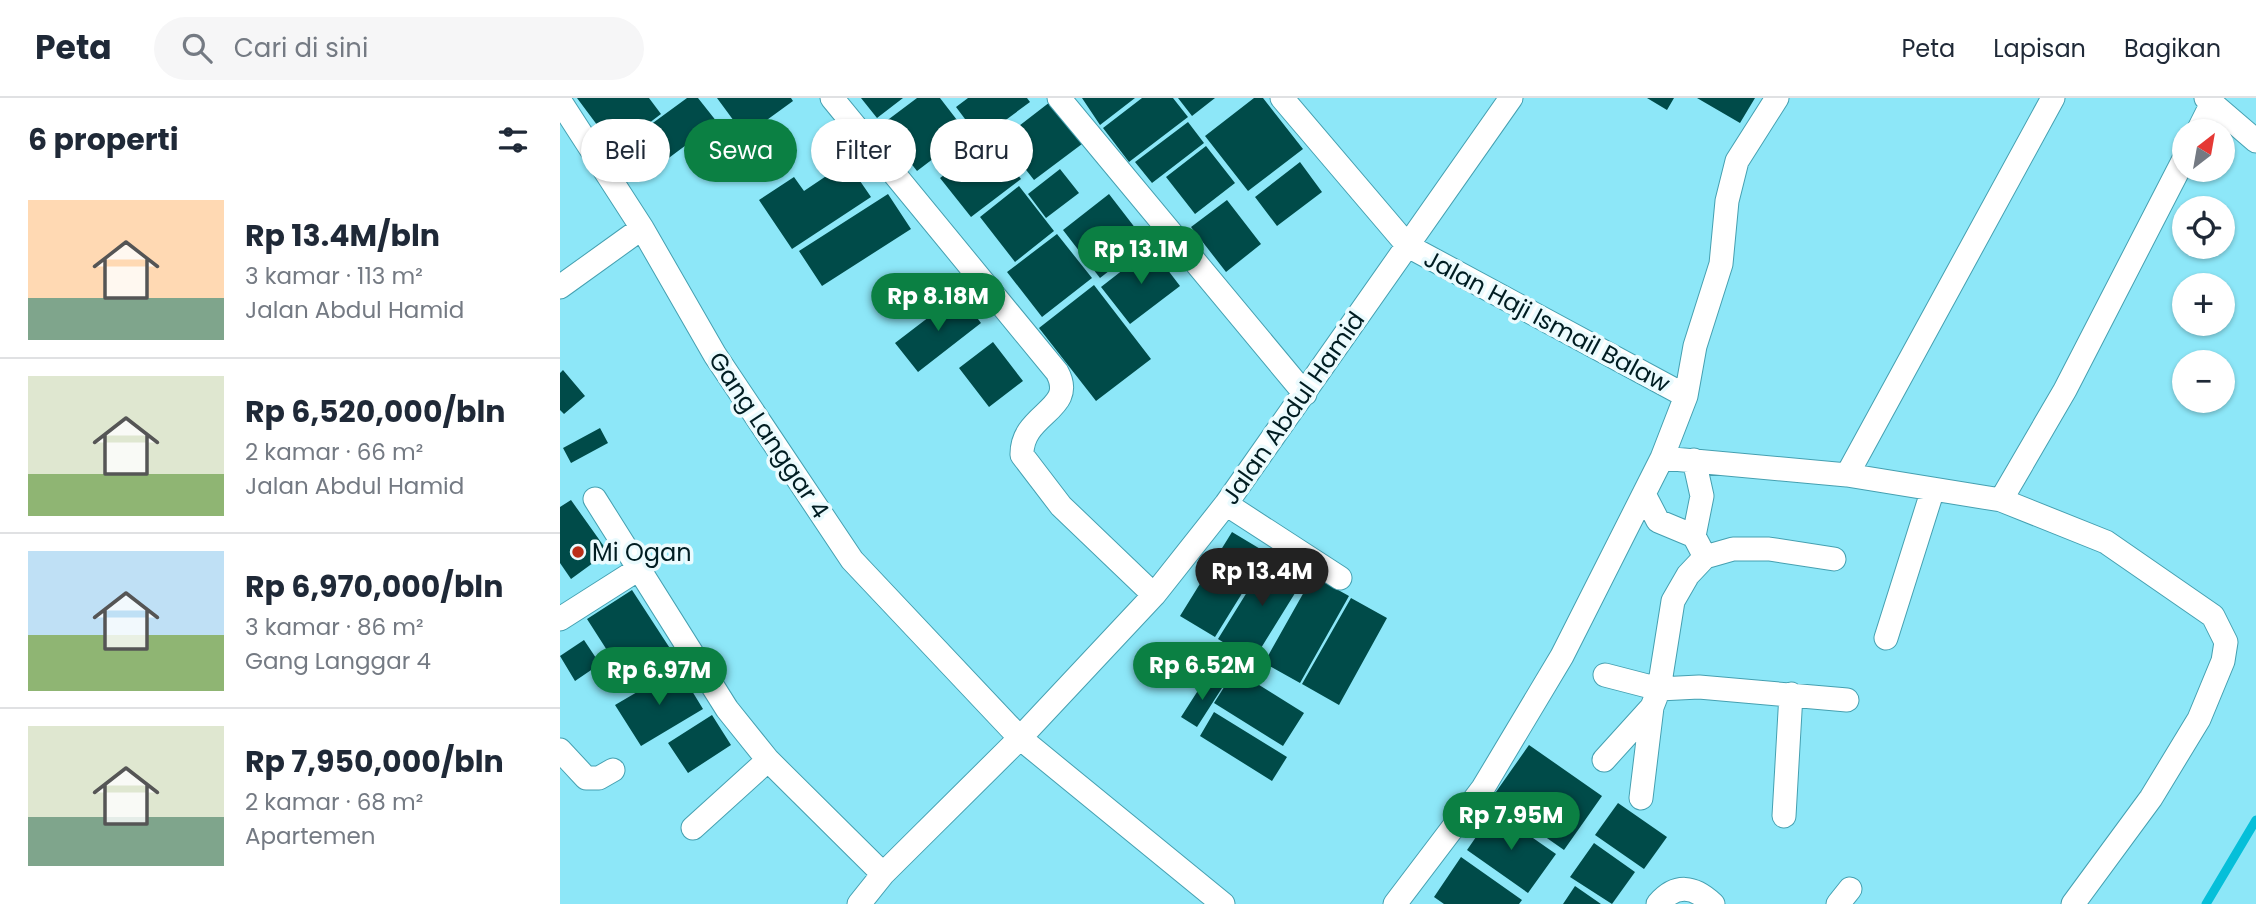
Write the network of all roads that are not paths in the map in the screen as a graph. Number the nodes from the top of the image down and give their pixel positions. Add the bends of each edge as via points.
1 (832, 98) edge
2 (1059, 98) edge
3 (1282, 98) edge
4 (1511, 98) edge
5 (1777, 98) edge
6 (2053, 98) edge
7 (2208, 102) edge
8 (561, 106) edge
9 (2202, 119) edge
10 (2256, 141) edge
11 (2172, 182) edge
12 (642, 228) junction
13 (1408, 246) junction
14 (560, 287) edge
15 (1305, 394) junction
16 (1686, 396) junction
17 (1662, 458) junction
18 (1693, 460) junction
19 (1847, 475) junction
20 (1933, 489) junction
21 (1644, 494) junction
22 (595, 499) dead end
23 (2001, 500) junction
24 (1226, 504) junction
25 (1694, 536) junction
26 (1705, 557) junction
27 (1834, 559) dead end
28 (637, 570) junction
29 (1340, 579) dead end
30 (1154, 595) junction
31 (560, 619) edge
32 (1886, 638) dead end
33 (1605, 675) dead end
34 (1791, 694) junction
35 (1655, 698) junction
36 (1847, 700) dead end
37 (1020, 738) junction
38 (560, 750) edge
39 (768, 760) junction
40 (1604, 760) dead end
41 (613, 770) dead end
42 (1641, 798) dead end
43 (1784, 816) dead end
44 (693, 828) dead end
45 (883, 874) junction
46 (859, 904) edge
47 (1223, 904) edge
48 (1395, 904) edge
49 (1658, 904) edge
50 (1713, 904) edge
51 (2073, 904) edge

1 - 30 street via 1057,372 1062,393 1056,405 1024,434 1022,455 1061,506
2 - 15 street
3 - 13 street, Jalan Haji Ismail Balaw
4 - 13 street, Jalan Haji Ismail Balaw
5 - 16 street via 1737,161 1727,201 1721,264 1695,346
6 - 19 street
7 - 9 street
7 - 10 street
8 - 12 street, Gang Langgar 4
11 - 23 street via 2065,390
12 - 14 street
12 - 37 street, Gang Langgar 4 via 715,355 852,559
13 - 15 street, Jalan Abdul Hamid
13 - 16 street, Jalan Haji Ismail Balaw
15 - 24 street, Jalan Abdul Hamid
16 - 17 street
17 - 18 street
17 - 21 street
18 - 19 street
18 - 25 street via 1702,496
19 - 20 street
20 - 23 street
20 - 32 street
21 - 25 street via 1658,521
21 - 48 street via 1562,656 1483,788
22 - 28 street
23 - 51 street via 2106,542 2213,616 2226,642 2223,662 2199,719 2151,797
24 - 29 street
24 - 30 street, Jalan Abdul Hamid
25 - 26 street
26 - 27 street via 1733,549 1769,549
26 - 35 street via 1672,601
28 - 31 street
28 - 39 street via 727,709
30 - 37 street, Jalan Abdul Hamid
33 - 35 street
34 - 35 street via 1699,687
34 - 36 street
34 - 43 street
35 - 40 street
35 - 42 street
37 - 45 street, Jalan Abdul Hamid
37 - 47 street, Gang Langgar 4
38 - 41 street via 586,778 599,778
39 - 44 street
39 - 45 street
45 - 46 street, Jalan Abdul Hamid
49 - 50 street via 1679,888 1698,892

